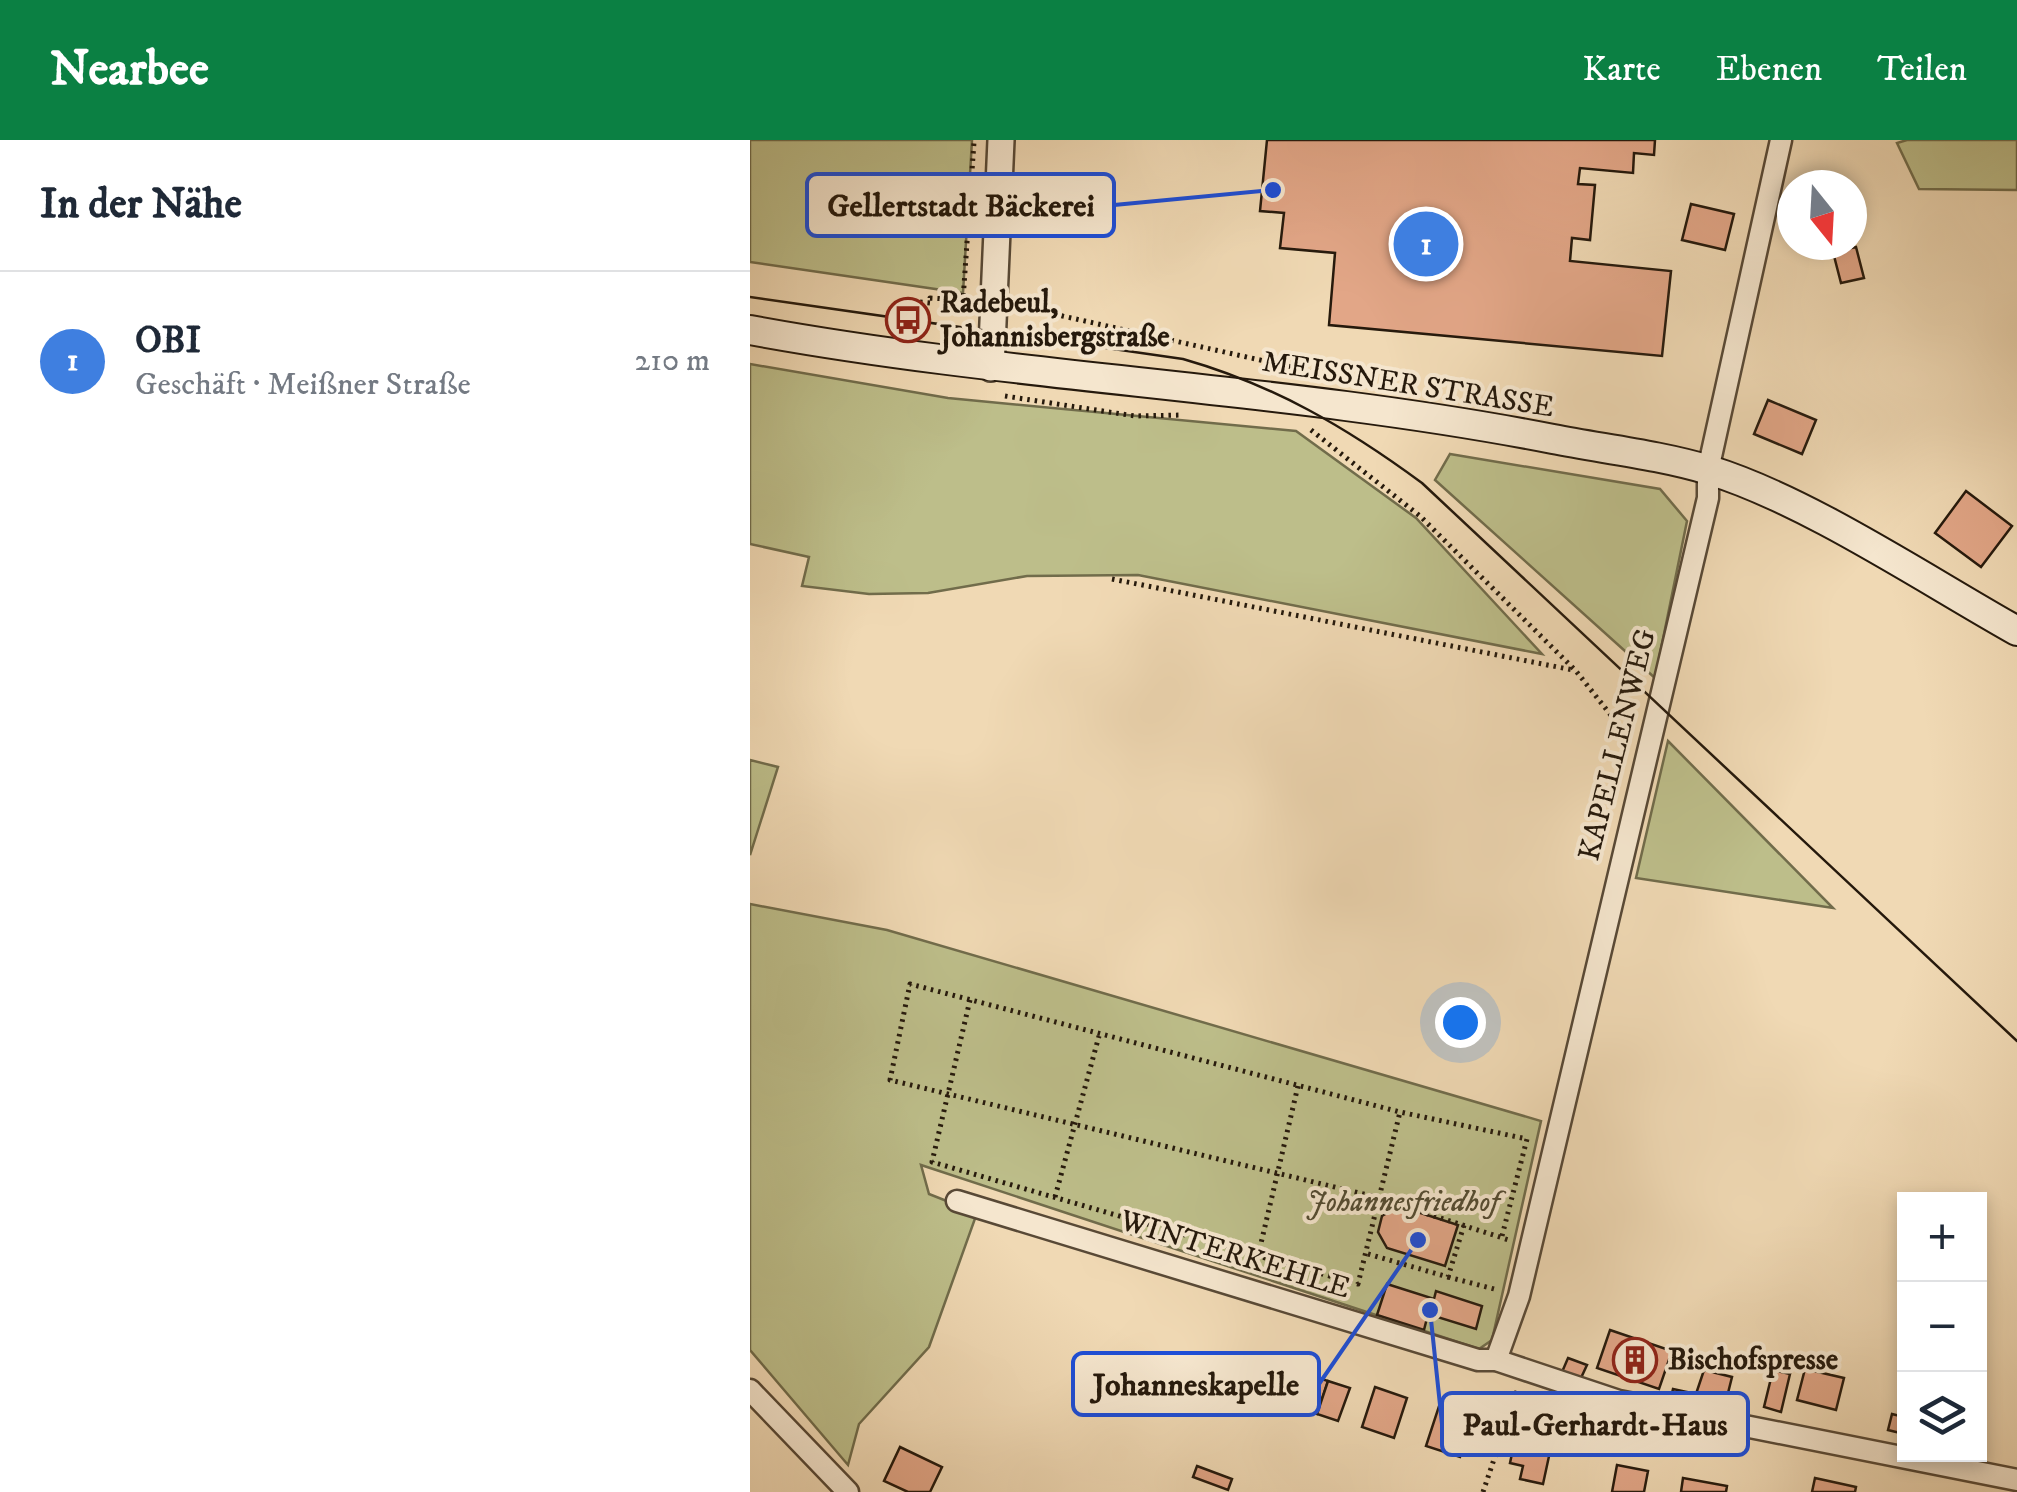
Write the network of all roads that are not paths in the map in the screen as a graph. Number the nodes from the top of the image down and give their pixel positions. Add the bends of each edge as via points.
1 (1001, 140) edge
2 (1781, 140) edge
3 (750, 330) edge
4 (991, 368) junction
5 (1708, 470) junction
6 (2017, 632) edge
7 (957, 1201) dead end
8 (1496, 1360) junction
9 (750, 1390) edge
10 (2017, 1480) edge
11 (848, 1492) edge

1 - 4 street
2 - 5 street, KAPELLENWEG
3 - 4 main road, MEISSNER STRASSE
4 - 5 main road, MEISSNER STRASSE via 1290,396
5 - 6 main road, MEISSNER STRASSE via 1812,516
5 - 8 street, KAPELLENWEG via 1708,498 1519,1296
7 - 8 street, WINTERKEHLE via 1478,1360
8 - 10 street, WINTERKEHLE via 1619,1402
9 - 11 street

